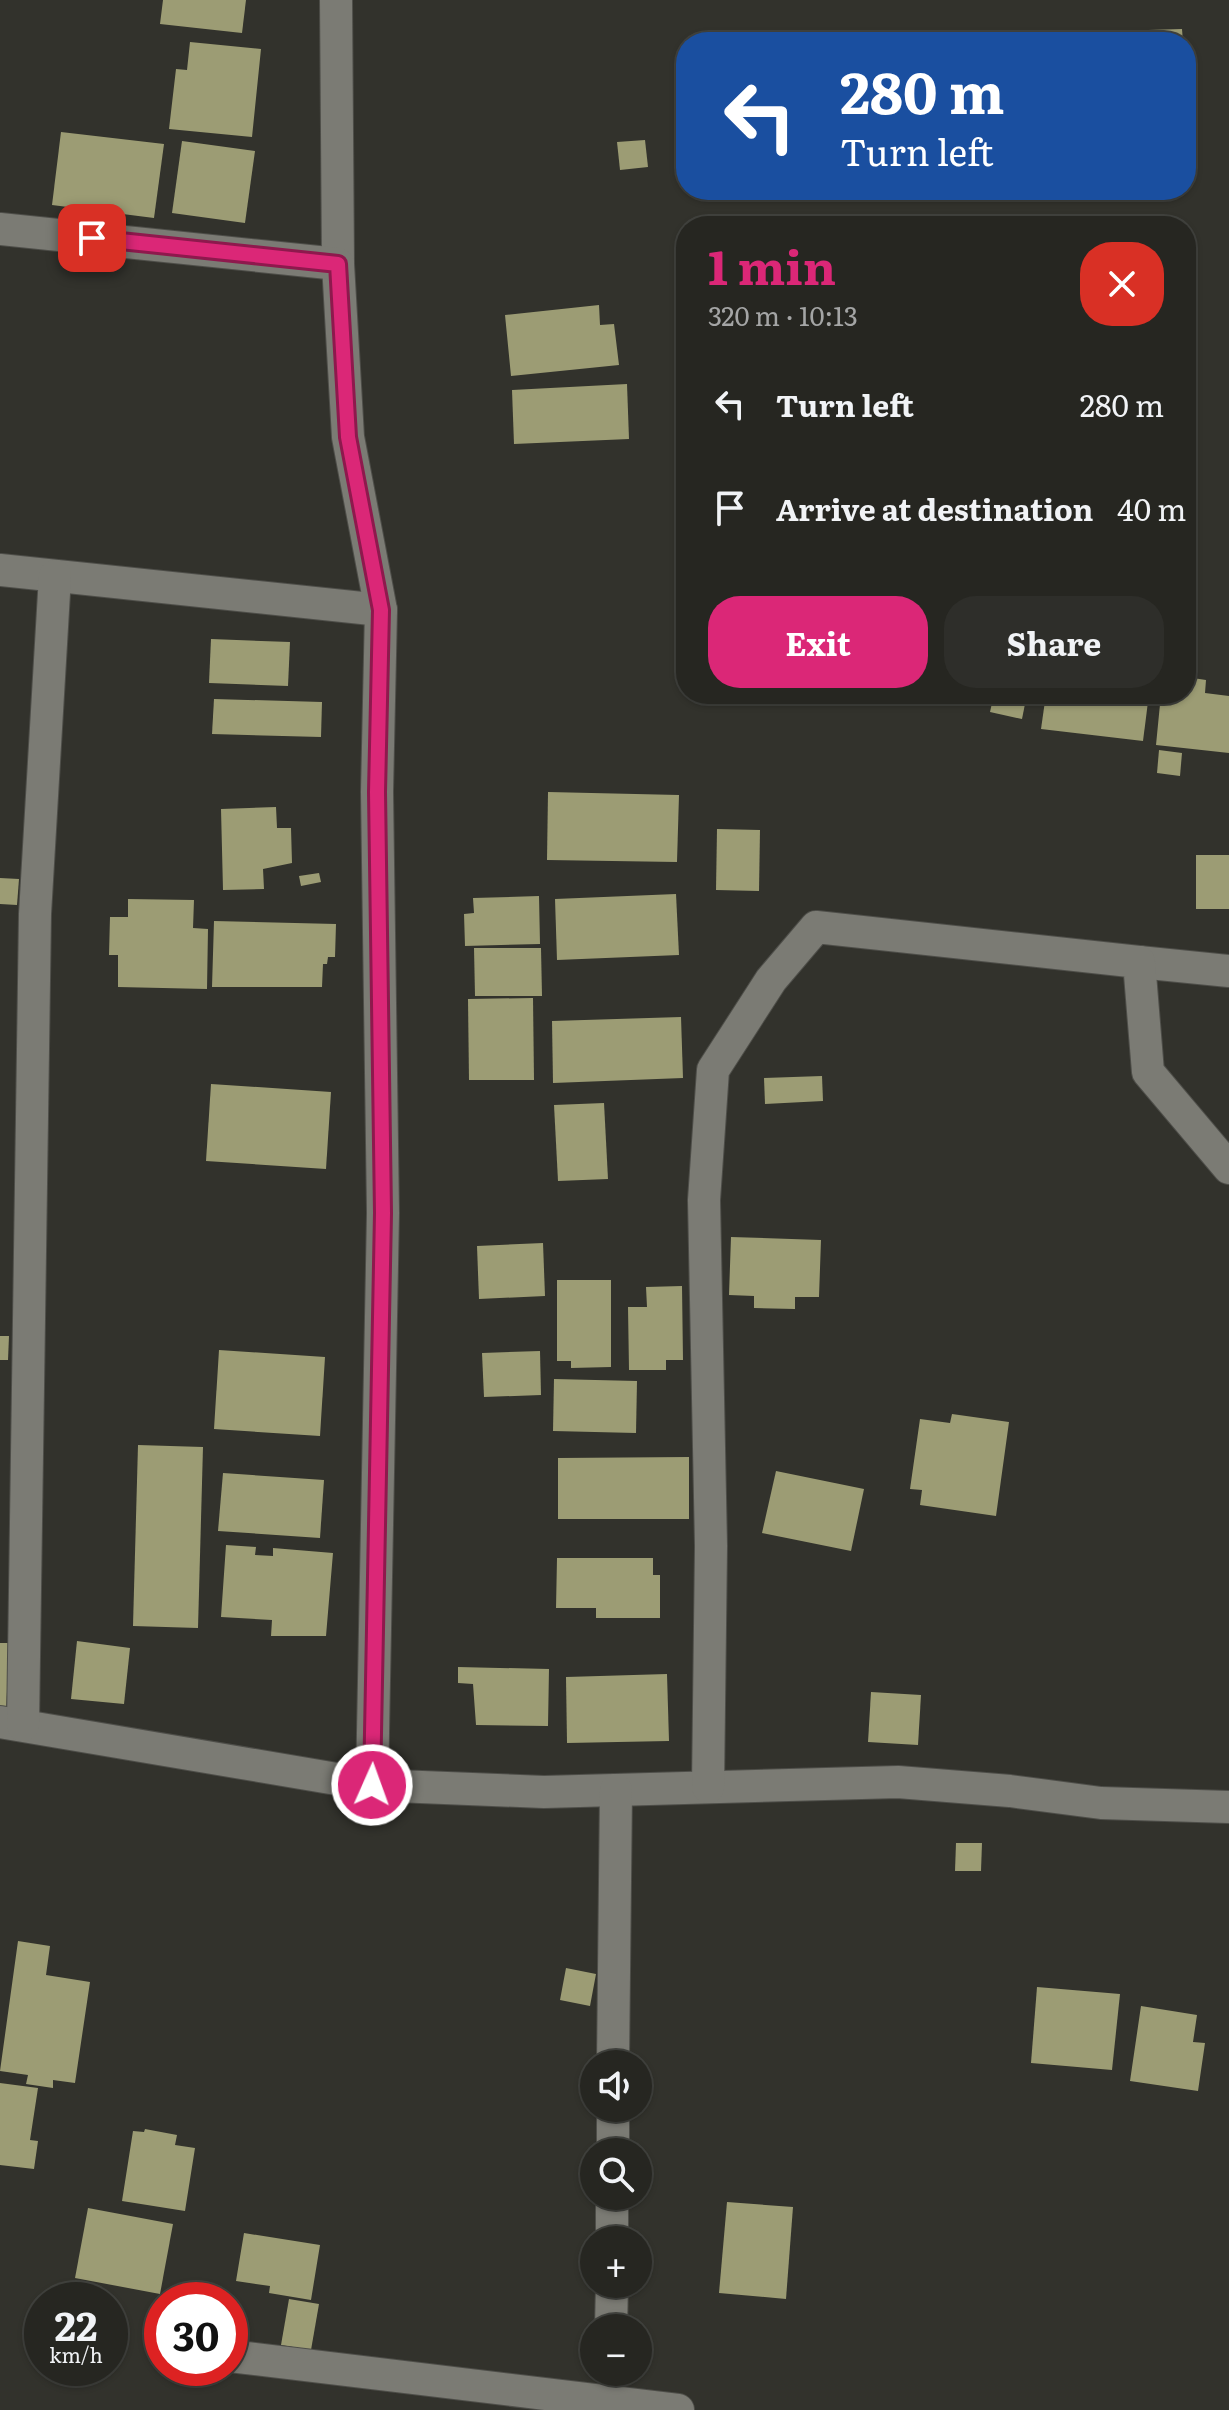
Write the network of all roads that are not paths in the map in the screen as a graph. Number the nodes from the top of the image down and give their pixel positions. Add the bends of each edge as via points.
1 (336, 0) edge
2 (0, 229) edge
3 (338, 264) junction
4 (0, 570) edge
5 (55, 576) junction
6 (381, 610) junction
7 (1139, 962) junction
8 (1229, 971) edge
9 (1229, 1168) edge
10 (12, 1723) edge
11 (372, 1785) junction
12 (708, 1787) junction
13 (616, 1790) junction
14 (1229, 1807) edge
15 (613, 2050) edge
16 (248, 2357) edge
17 (611, 2387) edge
18 (678, 2410) edge

1 - 3 street
2 - 3 street
3 - 6 street via 348,437
4 - 5 street
5 - 6 street
5 - 10 street via 35,914
6 - 11 street via 377,792 383,1213
7 - 8 street
7 - 9 street via 1148,1072
7 - 12 street via 816,927 771,980 713,1070 704,1200 711,1546
10 - 11 street
11 - 13 street
12 - 13 street
12 - 14 street via 898,1782 1101,1803
13 - 15 street
16 - 17 street
17 - 18 street

